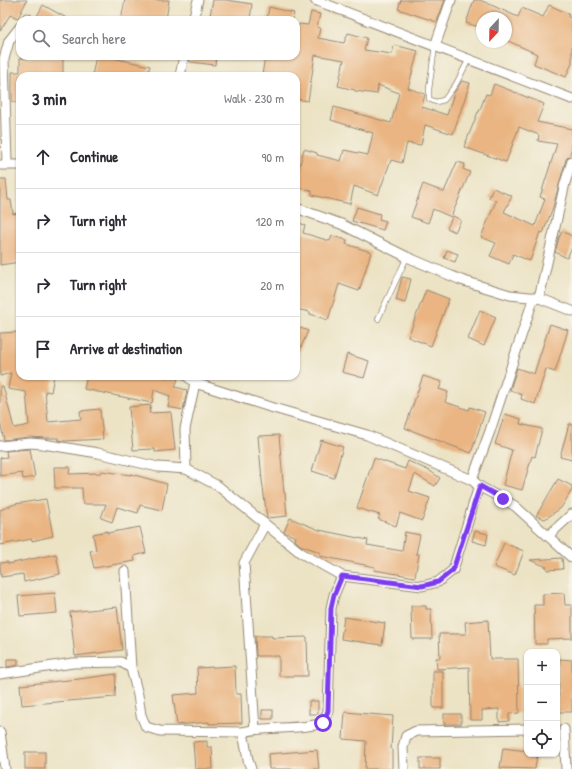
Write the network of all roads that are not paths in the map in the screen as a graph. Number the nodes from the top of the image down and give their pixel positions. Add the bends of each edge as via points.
1 (198, 0) edge
2 (315, 0) edge
3 (451, 0) edge
4 (194, 16) edge
5 (16, 32) edge
6 (434, 46) junction
7 (468, 59) junction
8 (183, 60) edge
9 (181, 72) edge
10 (572, 99) edge
11 (572, 161) edge
12 (3, 164) edge
13 (16, 166) edge
14 (300, 209) edge
15 (407, 257) junction
16 (536, 298) junction
17 (572, 311) edge
18 (378, 319) dead end
19 (191, 380) edge
20 (194, 383) junction
21 (0, 446) edge
22 (186, 469) junction
23 (476, 483) junction
24 (572, 514) edge
25 (265, 524) junction
26 (548, 536) junction
27 (572, 558) edge
28 (125, 572) dead end
29 (342, 576) junction
30 (131, 668) junction
31 (0, 674) edge
32 (255, 729) junction
33 (524, 729) edge
34 (564, 729) edge
35 (0, 732) edge
36 (243, 732) junction
37 (4, 768) edge
38 (251, 769) edge
39 (404, 769) edge
40 (566, 769) edge

1 - 4 street
2 - 6 street
3 - 6 street
5 - 12 street via 9,41 4,59
6 - 7 street
6 - 7 lane via 429,99 436,102 444,100 456,84
7 - 10 street
8 - 9 street
11 - 16 street
12 - 13 street
14 - 15 street via 341,224
15 - 16 street via 460,280 510,295
15 - 18 lane
16 - 17 street
16 - 23 street via 490,432
19 - 20 street
20 - 22 street via 186,429
20 - 23 street via 367,435
21 - 22 street via 43,444 158,467
22 - 25 street via 218,486
23 - 26 street via 515,506
23 - 29 street via 453,570 438,582 422,586
24 - 26 street
25 - 29 street via 301,553
25 - 32 street via 244,563
26 - 27 street
28 - 30 street
29 - 32 street via 331,608 328,711 323,723 308,727
30 - 31 street via 121,662 73,663
30 - 36 street via 146,727 160,731
32 - 36 street
33 - 39 street via 416,731 406,736 403,747
34 - 40 street
35 - 37 street
36 - 38 street

